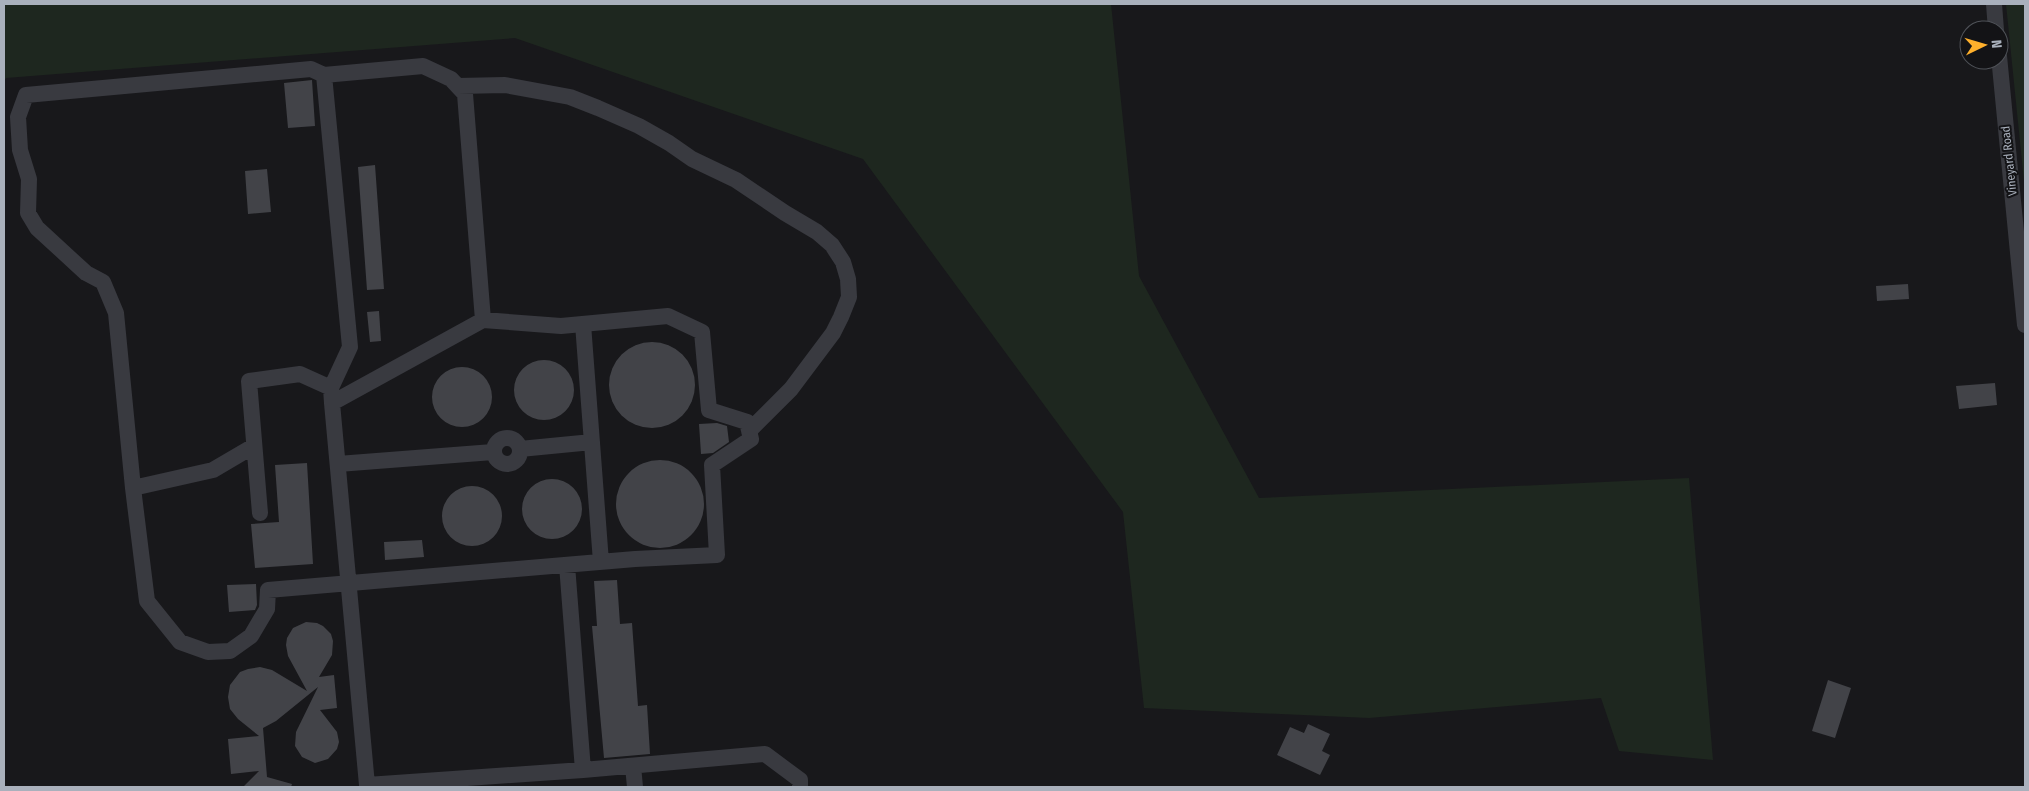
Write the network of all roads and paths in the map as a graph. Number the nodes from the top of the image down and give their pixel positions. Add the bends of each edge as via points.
1 (1994, 4) edge
2 (1995, 20) edge
3 (2000, 70) edge
4 (324, 75) junction
5 (458, 86) junction
6 (483, 320) junction
7 (583, 324) junction
8 (2025, 325) edge
9 (331, 396) junction
10 (749, 431) junction
11 (592, 442) junction
12 (254, 446) junction
13 (338, 464) junction
14 (132, 488) junction
15 (260, 513) dead end
16 (601, 562) junction
17 (567, 565) junction
18 (349, 584) junction
19 (634, 766) junction
20 (583, 770) junction
21 (504, 781) edge
22 (367, 786) edge
23 (635, 787) edge
24 (800, 787) edge

1 - 2 street
3 - 8 street, Vineyard Road
4 - 5 street via 423,66 451,79
4 - 9 street via 350,347
4 - 14 street via 311,69 26,95 18,117 20,150 29,179 28,213 37,228 86,273 103,282 116,313
5 - 6 street via 465,94
5 - 10 street via 505,85 570,98 598,108 639,126 692,159 736,180 832,245 848,278 849,298 841,317 833,333 791,389
6 - 7 street via 561,326
6 - 9 street
7 - 10 street via 668,316 702,332 709,410 747,422
7 - 11 street
9 - 12 street via 300,374 249,381
9 - 13 street
10 - 16 street via 751,439 712,465 717,554
11 - 13 street via 520,449 515,440 505,437 496,442 493,452
11 - 16 street
12 - 14 street via 213,470
12 - 15 street
13 - 18 street
14 - 18 street via 147,601 180,642 208,652 230,651 251,636 267,609 268,590
16 - 17 street
17 - 18 street
17 - 20 street
18 - 22 street
19 - 20 street
19 - 23 street
19 - 24 street via 765,754 800,780
20 - 21 street
21 - 22 street

